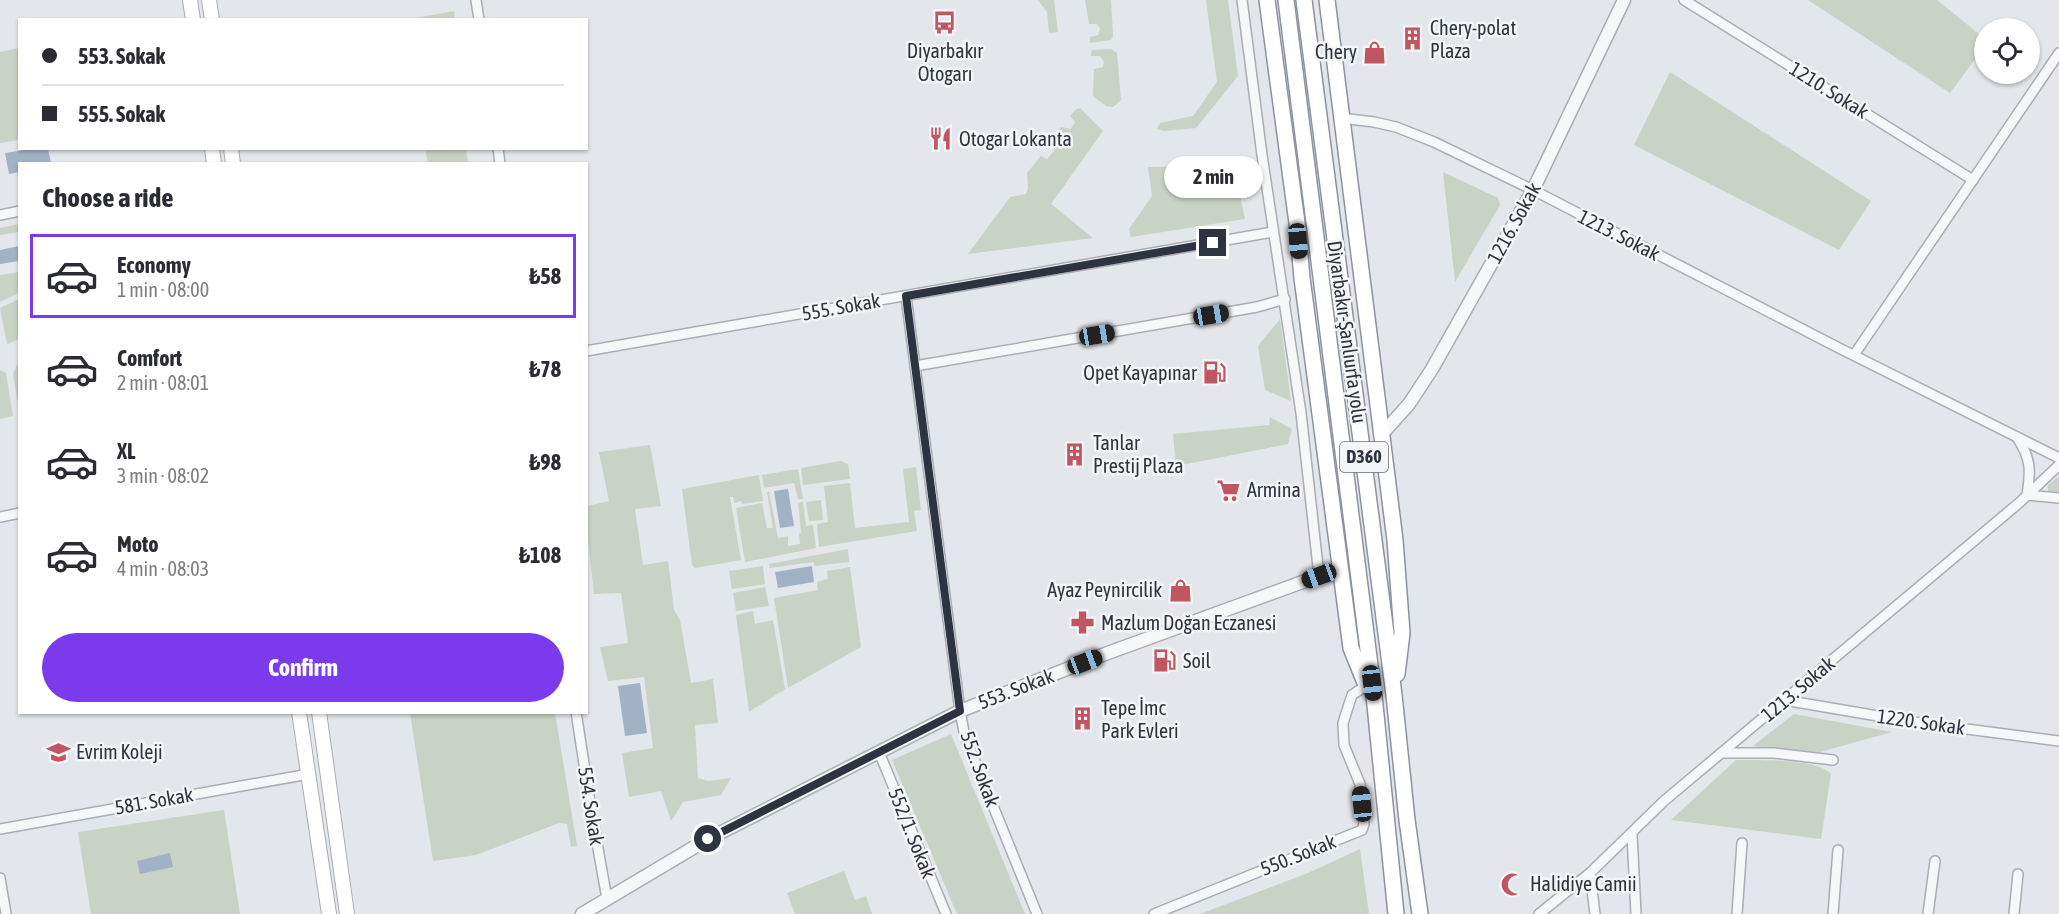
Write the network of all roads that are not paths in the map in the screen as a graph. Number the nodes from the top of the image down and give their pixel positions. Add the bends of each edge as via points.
1 (190, 0) edge
2 (209, 0) edge
3 (476, 0) edge
4 (1242, 0) edge
5 (1267, 0) edge
6 (1286, 0) edge
7 (1304, 0) edge
8 (1327, 0) edge
9 (1624, 0) edge
10 (1684, 0) edge
11 (193, 18) edge
12 (212, 18) edge
13 (479, 18) edge
14 (2059, 53) edge
15 (1341, 118) junction
16 (1973, 180) junction
17 (1533, 190) junction
18 (18, 211) edge
19 (0, 214) edge
20 (1274, 232) junction
21 (906, 296) junction
22 (1285, 299) junction
23 (588, 351) edge
24 (1854, 355) junction
25 (915, 366) junction
26 (1382, 434) junction
27 (2017, 436) junction
28 (2059, 458) edge
29 (2059, 465) edge
30 (2027, 495) junction
31 (2059, 498) edge
32 (18, 513) edge
33 (0, 517) edge
34 (1341, 573) junction
35 (1319, 576) junction
36 (1367, 685) junction
37 (1394, 694) junction
38 (1784, 700) junction
39 (1375, 705) junction
40 (960, 711) junction
41 (299, 714) edge
42 (319, 714) edge
43 (576, 714) edge
44 (2059, 741) edge
45 (879, 752) junction
46 (1724, 753) junction
47 (1833, 760) dead end
48 (309, 774) junction
49 (0, 829) edge
50 (1632, 834) junction
51 (1742, 843) dead end
52 (1838, 850) dead end
53 (1935, 861) dead end
54 (1590, 873) junction
55 (2018, 874) dead end
56 (0, 878) edge
57 (607, 899) junction
58 (6, 914) edge
59 (329, 914) edge
60 (347, 914) edge
61 (582, 914) edge
62 (946, 914) edge
63 (1037, 914) edge
64 (1155, 914) edge
65 (1396, 914) edge
66 (1420, 914) edge
67 (1539, 914) edge
68 (1595, 914) edge
69 (1636, 914) edge
70 (1737, 914) edge
71 (1833, 914) edge
72 (1928, 914) edge
73 (2014, 914) edge

1 - 11 main road
2 - 12 main road
3 - 13 street
4 - 20 street
5 - 34 highway
6 - 39 highway, Diyarbakır-Şanlıurfa yolu / D360
7 - 37 highway, Diyarbakır-Şanlıurfa yolu / D360
8 - 15 highway
9 - 17 street, 1216. Sokak
10 - 16 street, 1210. Sokak
14 - 16 street
15 - 17 street, 1213. Sokak via 1396,127
15 - 26 highway
16 - 24 street
17 - 24 street, 1213. Sokak
17 - 26 street, 1216. Sokak via 1432,369 1409,404
18 - 19 street
20 - 21 street, 555. Sokak
20 - 22 street
21 - 23 street, 555. Sokak
21 - 25 street, 552. Sokak
22 - 25 street
22 - 35 street
24 - 27 street, 1213. Sokak
25 - 40 street, 552. Sokak
26 - 37 highway via 1402,633
27 - 28 street, 1213. Sokak
27 - 30 street via 2030,463
29 - 30 street, 1213. Sokak
30 - 31 street
30 - 38 street, 1213. Sokak
32 - 33 street
34 - 35 street, 553. Sokak
34 - 36 highway via 1351,648
35 - 40 street, 553. Sokak
36 - 39 highway
36 - 64 street, 550. Sokak via 1352,695 1343,723 1344,745 1360,784 1362,830
37 - 66 highway, Diyarbakır-Şanlıurfa yolu / D360
38 - 44 street, 1220. Sokak
38 - 46 street, 1213. Sokak
39 - 65 highway, Diyarbakır-Şanlıurfa yolu / D360
40 - 45 street, 553. Sokak
40 - 63 street, 552. Sokak via 965,737
41 - 48 main road
42 - 60 main road
43 - 57 street, 554. Sokak
45 - 57 street, 553. Sokak via 708,839
45 - 62 street, 552/1. Sokak
46 - 47 street via 1774,753
46 - 50 street, 1213. Sokak via 1664,801
48 - 49 street, 581. Sokak
48 - 59 main road
50 - 54 street, 1213. Sokak
50 - 69 street
51 - 70 street
52 - 71 street
53 - 72 street
54 - 67 street, 1213. Sokak
54 - 68 street
55 - 73 street
56 - 58 street
57 - 61 street, 553. Sokak

